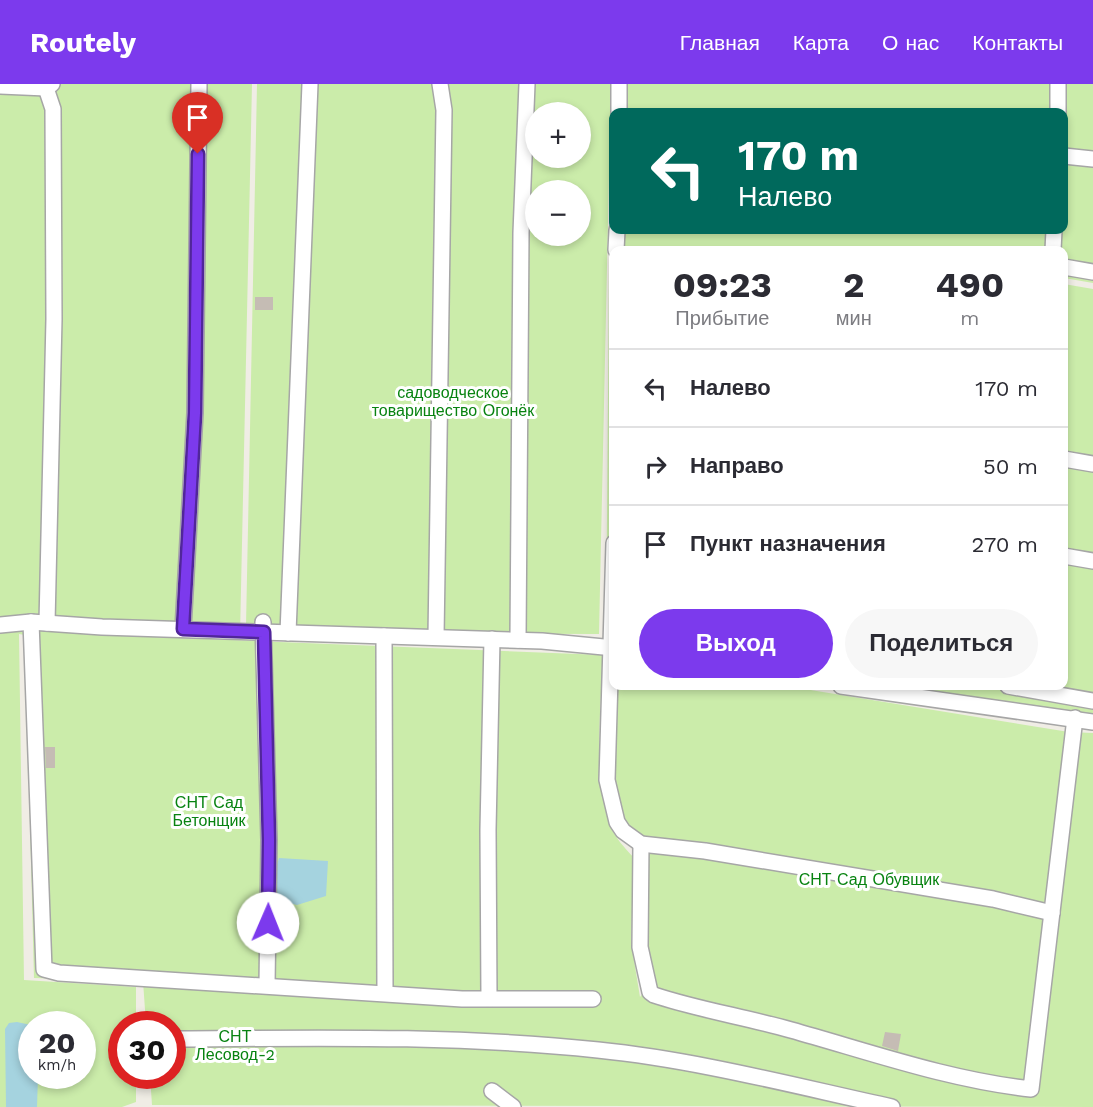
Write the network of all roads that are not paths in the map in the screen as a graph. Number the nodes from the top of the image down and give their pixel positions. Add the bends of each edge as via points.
1 (199, 84) edge
2 (310, 84) edge
3 (440, 84) edge
4 (527, 84) edge
5 (619, 84) edge
6 (1058, 84) edge
7 (0, 86) edge
8 (49, 86) edge
9 (619, 108) edge
10 (1058, 108) edge
11 (1068, 156) edge
12 (1093, 159) edge
13 (1068, 268) edge
14 (1093, 272) edge
15 (1068, 460) edge
16 (1093, 464) edge
17 (1068, 557) edge
18 (1093, 561) edge
19 (31, 622) junction
20 (47, 623) junction
21 (0, 625) edge
22 (263, 627) junction
23 (183, 629) junction
24 (288, 633) junction
25 (384, 636) junction
26 (436, 638) junction
27 (492, 639) junction
28 (518, 640) junction
29 (609, 647) edge
30 (610, 690) edge
31 (872, 690) edge
32 (1031, 690) edge
33 (1093, 701) edge
34 (1075, 718) junction
35 (1093, 722) edge
36 (640, 844) junction
37 (1052, 913) junction
38 (267, 985) junction
39 (385, 993) junction
40 (489, 999) junction
41 (593, 999) dead end
42 (186, 1039) edge
43 (492, 1091) dead end
44 (513, 1107) edge
45 (892, 1107) edge

1 - 23 street via 195,413
2 - 24 street
3 - 26 street via 444,110
4 - 28 street via 521,233
5 - 9 street
6 - 10 street
7 - 8 street
8 - 20 street via 54,108 54,319
11 - 12 street
13 - 14 street
15 - 16 street
17 - 18 street
19 - 20 street
19 - 21 street
19 - 38 street via 44,969
20 - 23 street
22 - 23 street
22 - 24 street
22 - 38 street via 269,840
24 - 25 street
25 - 26 street
25 - 39 street
26 - 27 street
27 - 28 street
27 - 40 street
28 - 29 street
30 - 36 street via 607,780 617,822
31 - 34 street
32 - 33 street
34 - 35 street
34 - 37 street
36 - 37 street via 705,851 993,899
36 - 37 street via 640,947 654,995 1001,1086 1030,1089
38 - 39 street
39 - 40 street
40 - 41 street
42 - 45 street via 375,1038 516,1042 600,1050 745,1075
43 - 44 street

